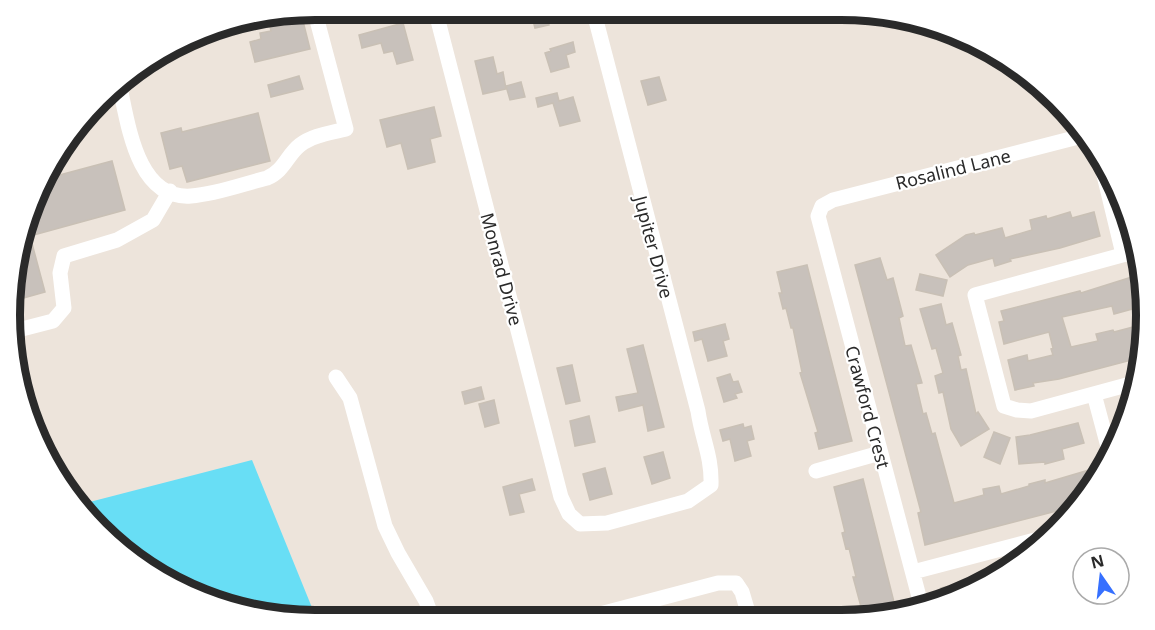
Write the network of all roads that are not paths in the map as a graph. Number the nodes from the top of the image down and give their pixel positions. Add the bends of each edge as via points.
1 (317, 20) edge
2 (438, 20) edge
3 (596, 20) edge
4 (121, 93) edge
5 (1076, 138) edge
6 (170, 191) junction
7 (822, 206) joint
8 (1115, 208) edge
9 (1123, 232) edge
10 (1129, 253) edge
11 (20, 329) edge
12 (336, 376) dead end
13 (1127, 385) edge
14 (1094, 394) junction
15 (1107, 442) edge
16 (880, 453) junction
17 (816, 471) dead end
18 (711, 485) joint
19 (1030, 541) edge
20 (913, 572) junction
21 (920, 599) edge
22 (429, 610) edge
23 (615, 610) edge
24 (747, 610) edge

1 - 6 street via 346,129 301,144 276,174 267,178 189,196
2 - 18 street, Monrad Drive via 569,514 579,524 607,523 688,501
3 - 18 street, Jupiter Drive via 700,429 710,455
4 - 6 street via 140,164 154,182
5 - 7 street, Rosalind Lane
6 - 11 street via 153,220 117,240 64,256 60,273 64,308 53,321
7 - 16 street, Crawford Crest via 819,216
8 - 9 street
10 - 14 street via 975,295 1004,406 1031,411
12 - 22 street via 350,398 386,526
13 - 14 street
14 - 15 street
16 - 17 street
16 - 20 street, Crawford Crest
19 - 20 street
20 - 21 street, Crawford Crest
23 - 24 street via 718,583 736,583

